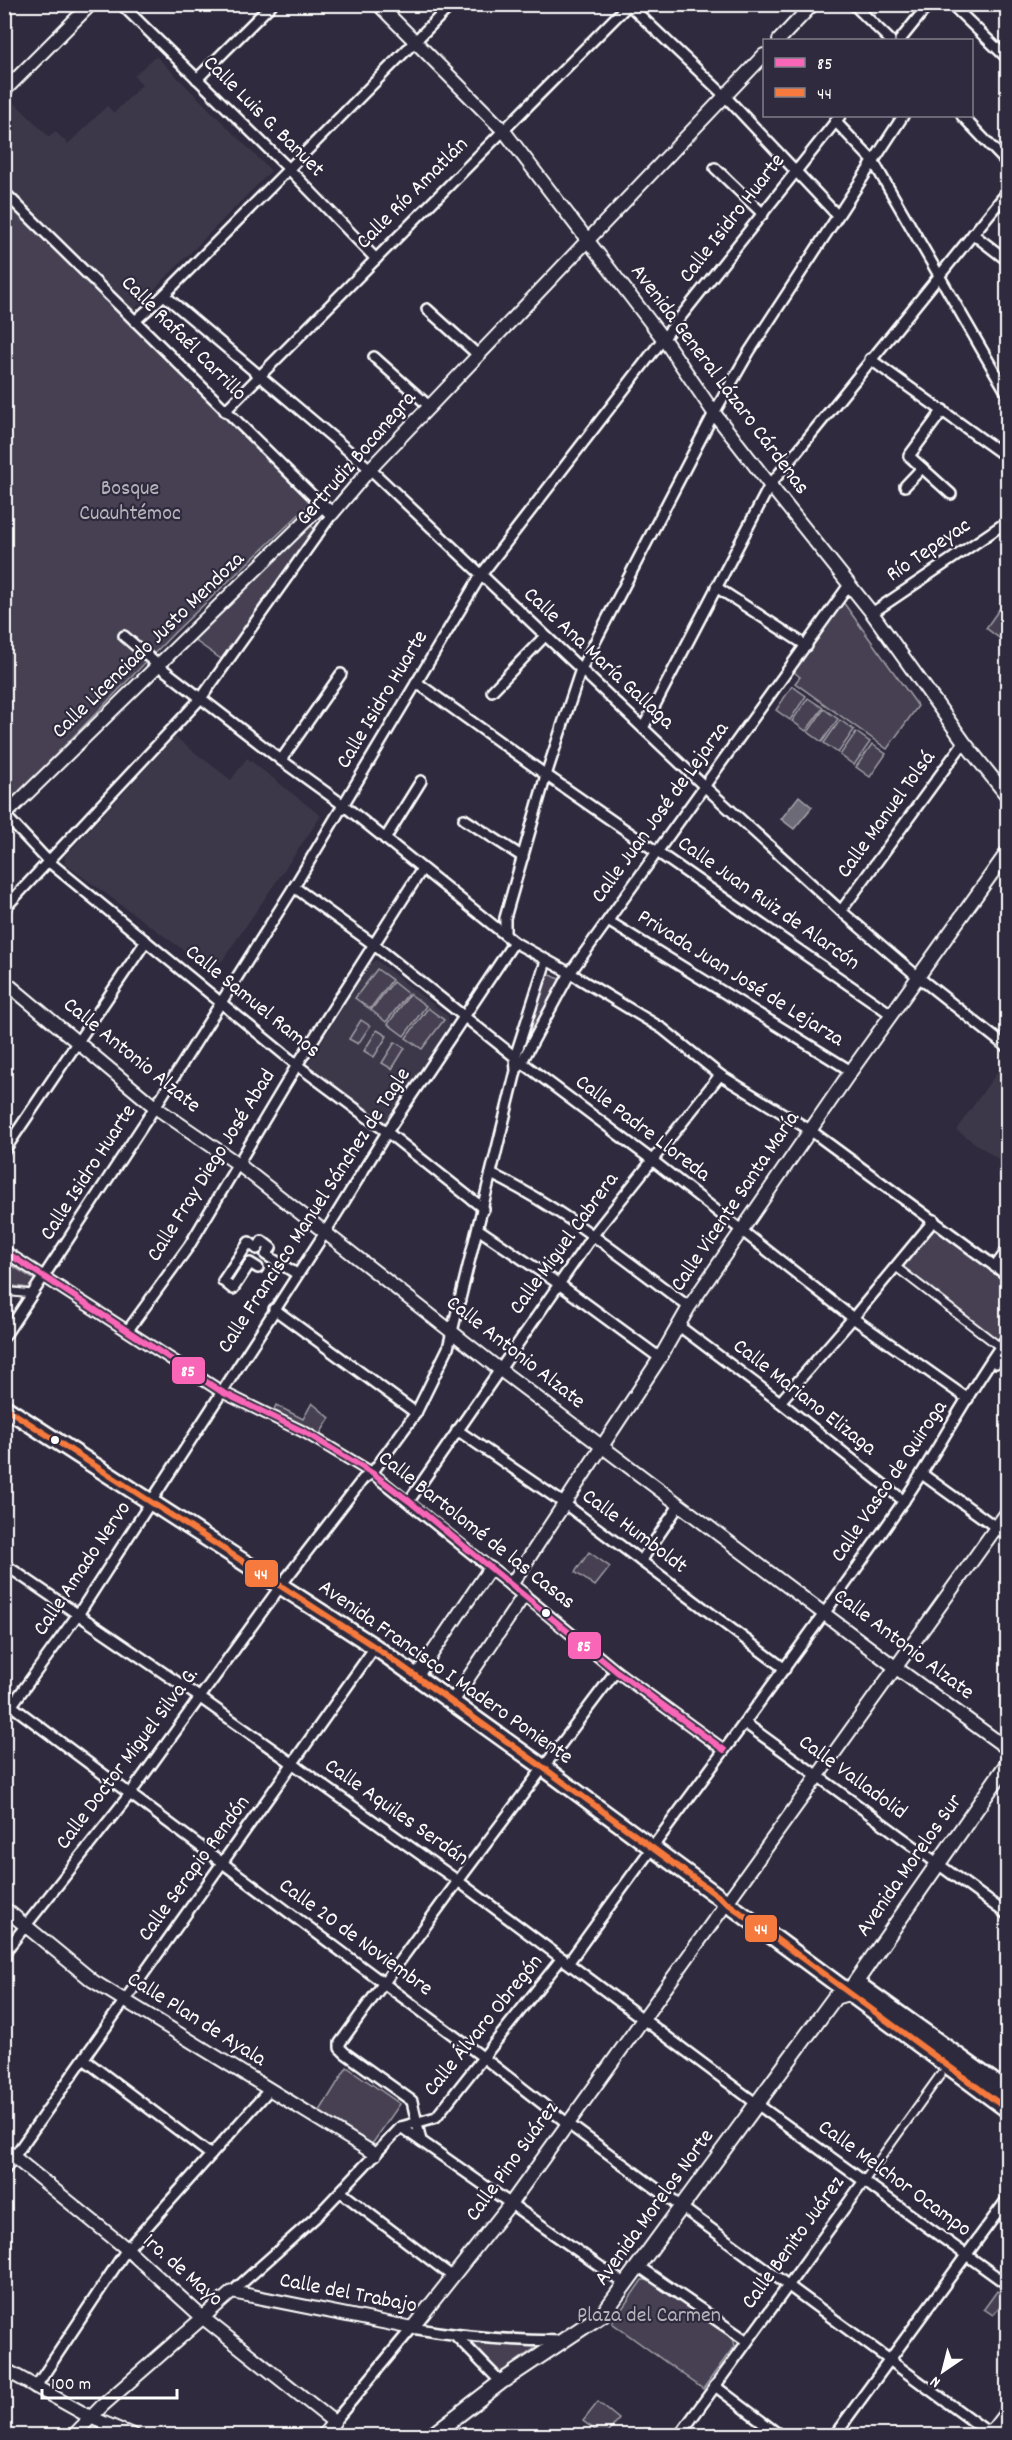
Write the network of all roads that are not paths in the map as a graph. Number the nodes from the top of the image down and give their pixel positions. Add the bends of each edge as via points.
1 (91, 4) edge
2 (121, 4) edge
3 (272, 4) edge
4 (378, 4) edge
5 (452, 4) edge
6 (813, 4) edge
7 (853, 4) edge
8 (929, 4) edge
9 (951, 4) edge
10 (628, 5) edge
11 (780, 39) edge
12 (889, 39) edge
13 (901, 39) edge
14 (416, 42) junction
15 (763, 57) edge
16 (1008, 59) edge
17 (197, 79) junction
18 (4, 91) edge
19 (725, 96) junction
20 (902, 117) edge
21 (963, 117) edge
22 (838, 118) edge
23 (504, 131) junction
24 (873, 161) junction
25 (1008, 164) edge
26 (288, 168) junction
27 (715, 168) dead end
28 (794, 172) junction
29 (4, 192) edge
30 (1008, 192) edge
31 (763, 214) junction
32 (837, 215) junction
33 (973, 234) junction
34 (589, 240) junction
35 (376, 259) junction
36 (1008, 261) edge
37 (940, 277) junction
38 (164, 295) junction
39 (427, 309) dead end
40 (135, 321) junction
41 (663, 339) junction
42 (478, 355) junction
43 (374, 357) dead end
44 (870, 359) junction
45 (258, 377) junction
46 (1008, 395) edge
47 (429, 406) junction
48 (942, 410) junction
49 (225, 411) junction
50 (714, 413) junction
51 (1008, 458) edge
52 (922, 468) junction
53 (370, 469) junction
54 (770, 485) junction
55 (905, 486) dead end
56 (951, 494) dead end
57 (322, 505) junction
58 (332, 514) junction
59 (1008, 521) edge
60 (481, 575) junction
61 (849, 585) junction
62 (716, 587) junction
63 (872, 612) junction
64 (124, 636) dead end
65 (545, 636) junction
66 (807, 646) junction
67 (159, 666) junction
68 (581, 669) junction
69 (341, 674) dead end
70 (416, 682) junction
71 (492, 691) dead end
72 (202, 697) junction
73 (643, 728) junction
74 (964, 742) junction
75 (281, 760) junction
76 (546, 775) junction
77 (422, 781) dead end
78 (704, 786) junction
79 (1008, 797) edge
80 (342, 804) junction
81 (5, 815) edge
82 (464, 819) dead end
83 (384, 839) junction
84 (657, 851) junction
85 (1008, 851) edge
86 (523, 857) junction
87 (48, 861) junction
88 (422, 869) junction
89 (294, 886) junction
90 (4, 909) edge
91 (841, 911) junction
92 (608, 921) junction
93 (505, 934) junction
94 (146, 941) junction
95 (514, 942) junction
96 (373, 944) junction
97 (546, 961) junction
98 (570, 973) junction
99 (917, 976) junction
100 (4, 981) edge
101 (221, 1003) junction
102 (891, 1014) junction
103 (465, 1015) junction
104 (78, 1041) junction
105 (1008, 1048) edge
106 (519, 1060) junction
107 (297, 1065) junction
108 (851, 1071) junction
109 (720, 1075) junction
110 (156, 1107) junction
111 (810, 1130) junction
112 (387, 1132) junction
113 (4, 1151) edge
114 (652, 1160) junction
115 (238, 1164) junction
116 (491, 1174) junction
117 (484, 1209) junction
118 (934, 1220) junction
119 (478, 1229) junction
120 (741, 1230) junction
121 (326, 1231) junction
122 (593, 1235) junction
123 (1008, 1249) edge
124 (4, 1251) edge
125 (896, 1267) junction
126 (995, 1267) junction
127 (258, 1268) dead end
128 (297, 1274) junction
129 (44, 1276) junction
130 (1008, 1276) edge
131 (559, 1284) junction
132 (4, 1291) edge
133 (32, 1294) junction
134 (689, 1307) junction
135 (274, 1309) junction
136 (853, 1318) junction
137 (679, 1326) junction
138 (128, 1330) junction
139 (452, 1331) junction
140 (1008, 1336) edge
141 (4, 1337) edge
142 (1004, 1348) edge
143 (660, 1358) junction
144 (499, 1369) junction
145 (222, 1392) junction
146 (968, 1399) junction
147 (780, 1402) junction
148 (5, 1408) edge
149 (416, 1413) junction
150 (457, 1430) junction
151 (602, 1446) junction
152 (372, 1473) junction
153 (922, 1474) junction
154 (409, 1501) junction
155 (904, 1501) junction
156 (151, 1503) junction
157 (565, 1504) junction
158 (680, 1504) junction
159 (1008, 1511) edge
160 (996, 1527) junction
161 (1008, 1536) edge
162 (641, 1561) junction
163 (4, 1564) edge
164 (490, 1568) junction
165 (511, 1585) junction
166 (281, 1586) junction
167 (524, 1595) junction
168 (825, 1613) junction
169 (78, 1615) junction
170 (375, 1647) junction
171 (895, 1667) junction
172 (785, 1669) junction
173 (616, 1671) junction
174 (416, 1677) junction
175 (199, 1697) junction
176 (452, 1702) junction
177 (8, 1703) edge
178 (4, 1716) edge
179 (745, 1723) junction
180 (1008, 1749) edge
181 (724, 1750) junction
182 (1008, 1762) edge
183 (293, 1764) junction
184 (544, 1768) junction
185 (816, 1776) junction
186 (130, 1794) junction
187 (651, 1848) junction
188 (223, 1864) junction
189 (937, 1864) junction
190 (458, 1881) junction
191 (724, 1903) junction
192 (4, 1908) edge
193 (1008, 1915) edge
194 (26, 1924) junction
195 (4, 1953) edge
196 (566, 1960) junction
197 (383, 1983) junction
198 (848, 1993) junction
199 (125, 2000) junction
200 (642, 2017) junction
201 (484, 2058) junction
202 (85, 2060) junction
203 (941, 2074) dead end
204 (269, 2090) junction
205 (1008, 2092) edge
206 (758, 2104) junction
207 (1008, 2110) edge
208 (417, 2122) junction
209 (567, 2123) junction
210 (401, 2127) junction
211 (420, 2141) junction
212 (10, 2153) edge
213 (375, 2154) junction
214 (211, 2155) junction
215 (4, 2172) edge
216 (864, 2181) junction
217 (341, 2192) junction
218 (1008, 2198) edge
219 (511, 2203) junction
220 (681, 2207) junction
221 (127, 2250) junction
222 (966, 2254) junction
223 (638, 2266) junction
224 (453, 2277) junction
225 (625, 2284) junction
226 (788, 2285) junction
227 (1008, 2285) edge
228 (232, 2292) junction
229 (202, 2317) junction
230 (412, 2328) junction
231 (456, 2336) junction
232 (565, 2341) junction
233 (747, 2341) junction
234 (889, 2358) junction
235 (4, 2369) edge
236 (501, 2382) junction
237 (715, 2386) junction
238 (35, 2388) junction
239 (1008, 2410) edge
240 (90, 2417) junction
241 (334, 2422) junction
242 (324, 2435) edge
243 (990, 2435) edge
244 (73, 2436) edge
245 (135, 2436) edge
246 (431, 2436) edge
247 (679, 2436) edge
248 (781, 2436) edge
249 (834, 2436) edge

1 - 18 street
2 - 17 street, Calle Luis G. Banuet
3 - 17 street
4 - 14 street, Avenida General Lázaro Cárdenas
5 - 14 street
6 - 11 street
7 - 12 street
8 - 13 street
9 - 16 street
10 - 19 street
10 - 23 street, Calle Río Amatlán
14 - 23 street, Avenida General Lázaro Cárdenas
14 - 26 street
15 - 19 street, Gertrudiz Bocanegra
17 - 26 street, Calle Luis G. Banuet
19 - 28 street
19 - 34 street, Gertrudiz Bocanegra
20 - 24 street
21 - 25 street
22 - 24 street
22 - 28 street, Calle Isidro Huarte
23 - 34 street, Avenida General Lázaro Cárdenas
23 - 35 street, Calle Río Amatlán
24 - 32 street
24 - 37 street
26 - 35 street, Calle Luis G. Banuet
26 - 38 street
27 - 31 street
28 - 31 street, Calle Isidro Huarte
28 - 32 street
29 - 40 street, Calle Rafaél Carrillo
30 - 33 street
31 - 41 street, Calle Isidro Huarte
32 - 50 street
33 - 36 street
33 - 37 street
34 - 41 street, Avenida General Lázaro Cárdenas
34 - 42 street, Gertrudiz Bocanegra
35 - 45 street, Calle Río Amatlán
37 - 44 street
37 - 46 street
38 - 40 street
38 - 45 street, Calle Ana María Gallaga
39 - 42 street
40 - 49 street, Calle Rafaél Carrillo
41 - 50 street, Avenida General Lázaro Cárdenas
41 - 60 street, Calle Isidro Huarte
42 - 47 street, Gertrudiz Bocanegra
43 - 47 street
44 - 48 street
44 - 54 street
45 - 49 street, Calle Río Amatlán
45 - 53 street, Calle Ana María Gallaga
47 - 53 street, Gertrudiz Bocanegra
48 - 51 street
48 - 52 street via 909,456
49 - 57 street, Calle Rafaél Carrillo
50 - 54 street, Avenida General Lázaro Cárdenas
50 - 68 street
52 - 55 street
52 - 56 street
53 - 58 street, Gertrudiz Bocanegra
53 - 60 street, Calle Ana María Gallaga
54 - 61 street, Avenida General Lázaro Cárdenas
54 - 62 street
57 - 58 street, Calle Rafaél Carrillo
57 - 67 street, Calle Licenciado Justo Mendoza
58 - 72 street, Gertrudiz Bocanegra
59 - 63 street, Río Tepeyac
60 - 65 street, Calle Ana María Gallaga
60 - 70 street, Calle Isidro Huarte
61 - 63 street, Avenida General Lázaro Cárdenas
61 - 66 street, Calle Juan José de Lejarza
62 - 66 street
62 - 73 street
63 - 74 street, Avenida General Lázaro Cárdenas
64 - 67 street
65 - 68 street, Calle Ana María Gallaga
65 - 71 street
66 - 78 street, Calle Juan José de Lejarza
67 - 72 street
67 - 81 street, Calle Licenciado Justo Mendoza
68 - 73 street, Calle Ana María Gallaga
68 - 76 street
69 - 75 street
70 - 76 street, Calle Juan Ruiz de Alarcón
70 - 80 street, Calle Isidro Huarte
72 - 75 street
72 - 87 street, Gertrudiz Bocanegra
73 - 78 street, Calle Ana María Gallaga
74 - 79 street, Avenida General Lázaro Cárdenas
74 - 91 street, Calle Manuel Tolsá
75 - 80 street
76 - 84 street, Calle Juan Ruiz de Alarcón
76 - 86 street
77 - 83 street
78 - 84 street, Calle Juan José de Lejarza
78 - 91 street, Calle Ana María Gallaga
80 - 83 street
80 - 89 street, Calle Isidro Huarte
81 - 87 street, Calle Samuel Ramos
82 - 86 street
83 - 88 street
84 - 92 street, Calle Juan José de Lejarza
84 - 102 street, Calle Juan Ruiz de Alarcón
85 - 99 street, Calle Vicente Santa María
86 - 93 street via 503,925
87 - 90 street, Gertrudiz Bocanegra
87 - 94 street, Calle Samuel Ramos
88 - 93 street
88 - 96 street, Calle Fray Diego José Abad
89 - 96 street, Calle Padre Lloreda
89 - 101 street, Calle Isidro Huarte
91 - 99 street, Calle Ana María Gallaga
92 - 98 street, Calle Juan José de Lejarza
92 - 108 street, Privada Juan José de Lejarza
93 - 95 street
94 - 101 street, Calle Samuel Ramos
94 - 104 street
95 - 97 street
95 - 103 street, Calle Francisco Manuel Sánchez de Tagle
96 - 103 street, Calle Padre Lloreda
96 - 107 street, Calle Fray Diego José Abad
97 - 98 street
97 - 106 street, Calle Juan José de Lejarza
98 - 106 street, Calle Juan José de Lejarza
98 - 109 street via 663,1029
99 - 102 street, Calle Vicente Santa María
99 - 105 street, Calle Ana María Gallaga
100 - 104 street, Calle Antonio Alzate
101 - 107 street, Calle Samuel Ramos
101 - 110 street, Calle Isidro Huarte
102 - 108 street, Calle Vicente Santa María
103 - 106 street, Calle Padre Lloreda
103 - 112 street, Calle Francisco Manuel Sánchez de Tagle
104 - 110 street, Calle Antonio Alzate
104 - 113 street
106 - 114 street, Calle Padre Lloreda
106 - 116 street, Calle Juan José de Lejarza
107 - 112 street, Calle Samuel Ramos
107 - 115 street, Calle Fray Diego José Abad
108 - 111 street, Calle Vicente Santa María
109 - 111 street
109 - 114 street, Calle Miguel Cabrera
110 - 115 street, Calle Antonio Alzate
110 - 129 street, Calle Isidro Huarte
111 - 118 street
111 - 120 street, Calle Vicente Santa María
112 - 117 street, Calle Samuel Ramos
112 - 121 street, Calle Francisco Manuel Sánchez de Tagle
114 - 120 street, Calle Padre Lloreda
114 - 122 street, Calle Miguel Cabrera
115 - 121 street, Calle Antonio Alzate
115 - 138 street, Calle Fray Diego José Abad via 189,1246
116 - 117 street, Calle Juan José de Lejarza
116 - 122 street via 522,1188
117 - 119 street, Calle Juan José de Lejarza
118 - 125 street
118 - 126 street
119 - 131 street
119 - 139 street, Calle Juan José de Lejarza
120 - 134 street, Calle Vicente Santa María
120 - 136 street, Calle Padre Lloreda
121 - 128 street, Calle Francisco Manuel Sánchez de Tagle
121 - 139 street, Calle Antonio Alzate
122 - 131 street, Calle Miguel Cabrera
122 - 134 street
123 - 126 street
124 - 129 street, Calle Bartolomé de las Casas
125 - 136 street
125 - 142 street
126 - 130 street
127 - 128 street via 250,1263 233,1289 223,1281 249,1242 257,1249 262,1241 271,1248 266,1254
128 - 135 street, Calle Francisco Manuel Sánchez de Tagle
129 - 133 street, Calle Isidro Huarte
129 - 138 street, Calle Bartolomé de las Casas
131 - 143 street
131 - 144 street, Calle Miguel Cabrera
132 - 133 street
133 - 141 street, Calle Isidro Huarte
134 - 137 street, Calle Vicente Santa María
135 - 145 street, Calle Francisco Manuel Sánchez de Tagle
135 - 149 street
136 - 146 street, Calle Padre Lloreda
136 - 147 street
137 - 143 street, Calle Vicente Santa María
137 - 147 street, Calle Mariano Elizaga
138 - 145 street, Calle Bartolomé de las Casas
139 - 144 street, Calle Antonio Alzate
139 - 149 street, Calle Juan José de Lejarza via 438,1372
140 - 142 street, Calle Vasco de Quiroga
142 - 146 street, Calle Vasco de Quiroga
143 - 151 street, Calle Vicente Santa María
144 - 150 street, Calle Miguel Cabrera
144 - 151 street, Calle Antonio Alzate
145 - 152 street, Calle Bartolomé de las Casas via 306,1433
145 - 156 street, Calle Francisco Manuel Sánchez de Tagle
146 - 153 street, Calle Vasco de Quiroga
147 - 155 street, Calle Mariano Elizaga
148 - 156 main road, Avenida Francisco I Madero Poniente
149 - 152 street, Calle Juan José de Lejarza
150 - 154 street, Calle Miguel Cabrera
150 - 157 street, Calle Humboldt
151 - 157 street, Calle Vicente Santa María
151 - 158 street, Calle Antonio Alzate
152 - 154 street, Calle Bartolomé de las Casas
152 - 166 street, Calle Juan José de Lejarza via 363,1479
153 - 155 street, Calle Vasco de Quiroga
153 - 160 street
154 - 164 street, Calle Bartolomé de las Casas
155 - 168 street, Calle Vasco de Quiroga
156 - 166 main road, Avenida Francisco I Madero Poniente
156 - 169 street, Calle Amado Nervo
157 - 162 street, Calle Humboldt
157 - 165 street, Calle Vicente Santa María
158 - 162 street
158 - 168 street, Calle Antonio Alzate
159 - 160 street, Calle Pino Suárez
160 - 161 street
160 - 171 street, Calle Pino Suárez
162 - 172 street, Calle Humboldt
163 - 169 street, Calle Aquiles Serdán
164 - 165 street, Calle Bartolomé de las Casas
164 - 174 street
165 - 167 street, Calle Bartolomé de las Casas
166 - 170 main road, Avenida Francisco I Madero Poniente
166 - 175 street, Calle Doctor Miguel Silva G.
167 - 173 street, Calle Bartolomé de las Casas
167 - 176 street
168 - 171 street, Calle Antonio Alzate
168 - 172 street, Calle Vasco de Quiroga
169 - 175 street, Calle Aquiles Serdán
169 - 177 street, Calle Amado Nervo
170 - 174 main road, Avenida Francisco I Madero Poniente
170 - 183 street, Calle Serapio Rendón
171 - 180 street, Calle Antonio Alzate
171 - 185 street, Calle Pino Suárez
172 - 179 street, Calle Vasco de Quiroga
173 - 181 street, Calle Bartolomé de las Casas
173 - 184 street
174 - 176 main road, Avenida Francisco I Madero Poniente
175 - 183 street, Calle Aquiles Serdán
175 - 186 street, Calle Doctor Miguel Silva G.
176 - 184 main road, Avenida Francisco I Madero Poniente
177 - 178 street, Calle Amado Nervo
177 - 186 street, Calle 20 de Noviembre
179 - 181 street, Calle Vasco de Quiroga
179 - 185 street, Calle Valladolid
181 - 187 street, Calle Vasco de Quiroga
182 - 189 main road, Avenida Morelos Sur
183 - 188 street, Calle Serapio Rendón
183 - 190 street, Calle Aquiles Serdán
184 - 187 main road, Avenida Francisco I Madero Poniente
184 - 190 street
185 - 189 street, Calle Valladolid
185 - 191 street, Calle Pino Suárez
186 - 188 street, Calle 20 de Noviembre
186 - 194 street, Calle Doctor Miguel Silva G.
187 - 191 main road, Avenida Francisco I Madero Poniente
187 - 196 street, Calle Álvaro Obregón
188 - 197 street, Calle 20 de Noviembre
188 - 199 street, Calle Serapio Rendón
189 - 193 street, Calle Valladolid
189 - 198 main road, Avenida Morelos Sur
190 - 196 street, Calle Aquiles Serdán
190 - 197 street
191 - 198 main road, Avenida Francisco I Madero Poniente
191 - 200 street, Calle Pino Suárez
192 - 194 street, Calle Plan de Ayala
194 - 195 street, Calle Doctor Miguel Silva G.
194 - 199 street, Calle Plan de Ayala via 93,1981
196 - 200 street, Calle Aquiles Serdán
196 - 201 street, Calle Álvaro Obregón
197 - 201 street, Calle 20 de Noviembre
197 - 208 street via 340,2048 412,2101
198 - 205 main road via 863,1988
198 - 206 main road, Avenida Morelos Norte via 835,1997
198 - 207 main road, Avenida Francisco I Madero Poniente
199 - 202 street, Calle Serapio Rendón
199 - 204 street, Calle Plan de Ayala
200 - 206 street, Calle Aquiles Serdán
200 - 209 street, Calle Pino Suárez
201 - 208 street, Calle Álvaro Obregón via 436,2117
201 - 209 street, Calle 20 de Noviembre
202 - 212 street, Calle Serapio Rendón
202 - 214 street
203 - 216 street, Calle Benito Juárez
204 - 213 street, Calle Plan de Ayala
204 - 214 street
206 - 216 street, Calle Melchor Ocampo
206 - 220 main road, Avenida Morelos Norte
208 - 210 street, Calle Álvaro Obregón
208 - 211 street
209 - 219 street, Calle Pino Suárez
209 - 220 street, Calle 20 de Noviembre
210 - 211 street
210 - 213 street
211 - 219 street
212 - 215 street, Calle Serapio Rendón
212 - 221 street, 1ro. de Mayo
213 - 217 street
214 - 221 street
216 - 222 street, Calle Melchor Ocampo
216 - 226 street, Calle Benito Juárez
217 - 224 street
217 - 228 street
218 - 222 street
219 - 224 street, Calle Pino Suárez
219 - 225 street
220 - 223 main road, Avenida Morelos Norte
220 - 226 street, Calle 20 de Noviembre
221 - 229 street, 1ro. de Mayo
221 - 238 street
222 - 227 street, Calle Melchor Ocampo
222 - 234 street
223 - 225 main road, Avenida Morelos Norte
223 - 233 street
224 - 230 street, Calle Pino Suárez
225 - 232 main road, Avenida Morelos Norte via 603,2314
226 - 233 street, Calle Benito Juárez
226 - 234 street, Calle 20 de Noviembre
228 - 229 street
228 - 230 street, Calle del Trabajo
229 - 240 street
229 - 241 street, 1ro. de Mayo
230 - 231 street, Calle del Trabajo
230 - 241 street, Calle Pino Suárez
231 - 232 street, Calle del Trabajo
231 - 236 street
232 - 236 main road, Avenida Morelos Norte
233 - 237 street, Calle Benito Juárez
234 - 243 street, Calle 20 de Noviembre
234 - 249 street
235 - 238 street
236 - 246 main road, Avenida Morelos Norte
237 - 247 street, Calle Benito Juárez
237 - 248 street
238 - 240 street
239 - 243 street
240 - 244 street
240 - 245 street
241 - 242 street, Calle Pino Suárez

